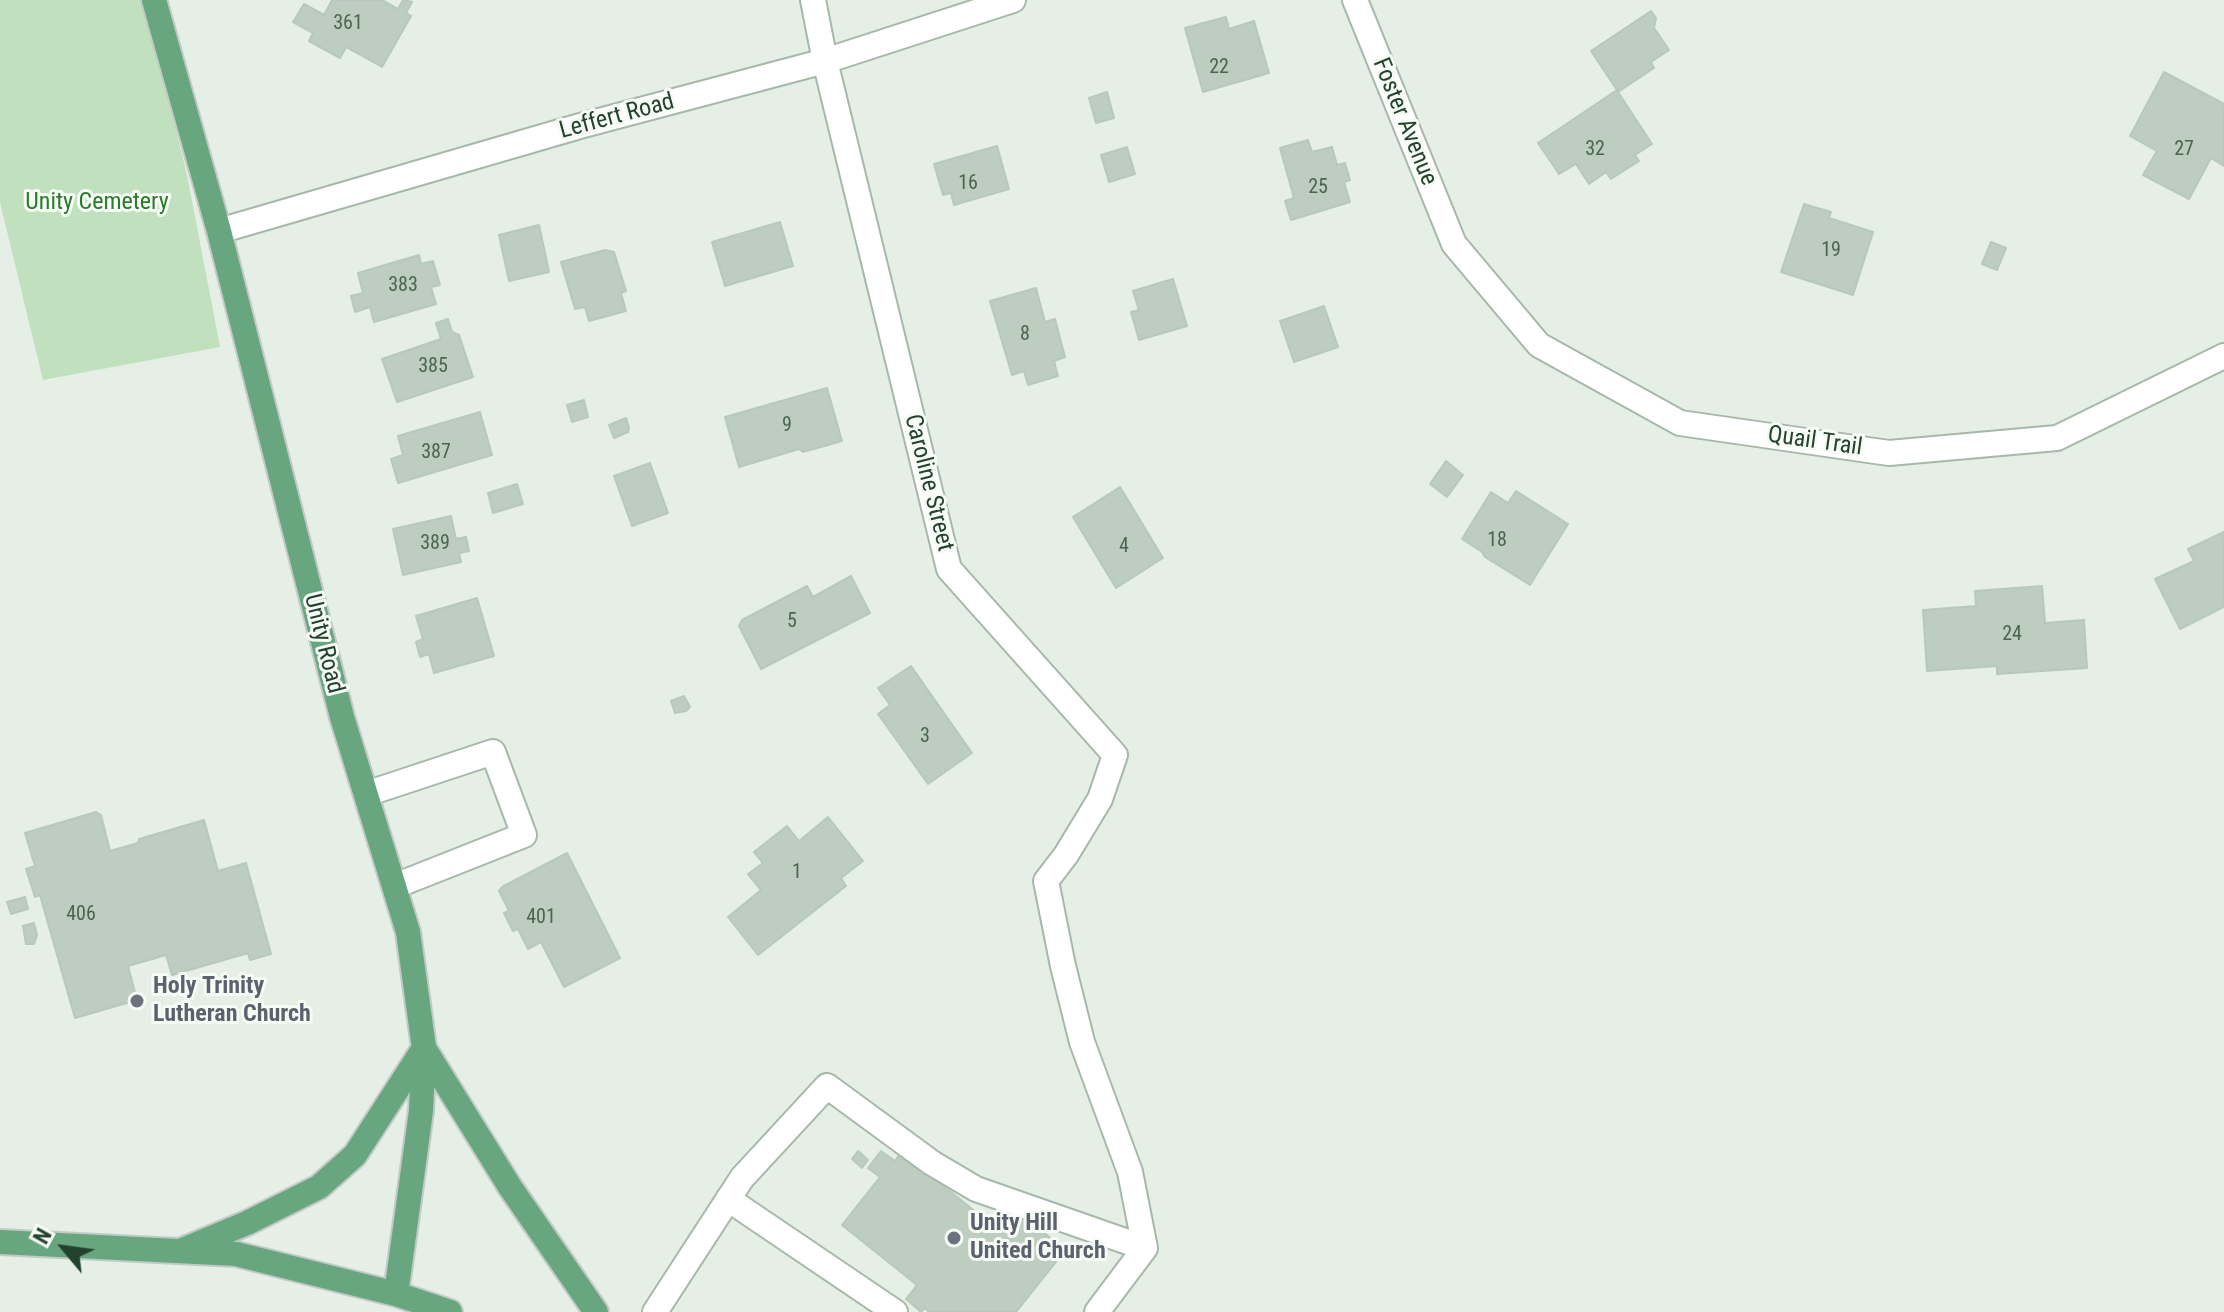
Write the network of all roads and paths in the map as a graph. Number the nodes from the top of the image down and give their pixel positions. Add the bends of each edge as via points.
1 (154, 0) edge
2 (813, 0) edge
3 (1013, 0) edge
4 (1355, 0) edge
5 (825, 61) junction
6 (219, 231) junction
7 (1454, 244) joint
8 (2224, 356) edge
9 (366, 794) junction
10 (395, 886) junction
11 (424, 1048) junction
12 (728, 1199) junction
13 (0, 1242) edge
14 (1145, 1248) junction
15 (180, 1251) junction
16 (396, 1294) junction
17 (450, 1312) edge
18 (596, 1312) edge
19 (655, 1312) edge
20 (895, 1312) edge
21 (1097, 1312) edge

1 - 6 main road, Unity Road
2 - 5 street
3 - 5 street, Leffert Road
4 - 7 street, Foster Avenue
5 - 6 street, Leffert Road
5 - 14 street, Caroline Street via 949,569 1115,755 1100,799 1046,881 1082,1042 1130,1172
6 - 9 main road, Unity Road
7 - 8 street, Quail Trail via 1539,345 1680,423 1889,453 2057,438
9 - 10 main road, Unity Road
9 - 10 street via 493,752 524,835
10 - 11 main road, Unity Road via 408,932
11 - 15 main road via 355,1155 319,1187
11 - 16 main road, Unity Road via 421,1111
11 - 18 main road
12 - 14 street via 827,1086 976,1189
12 - 19 street
12 - 20 street
13 - 15 main road
14 - 21 street
15 - 16 main road via 236,1254
16 - 17 main road

